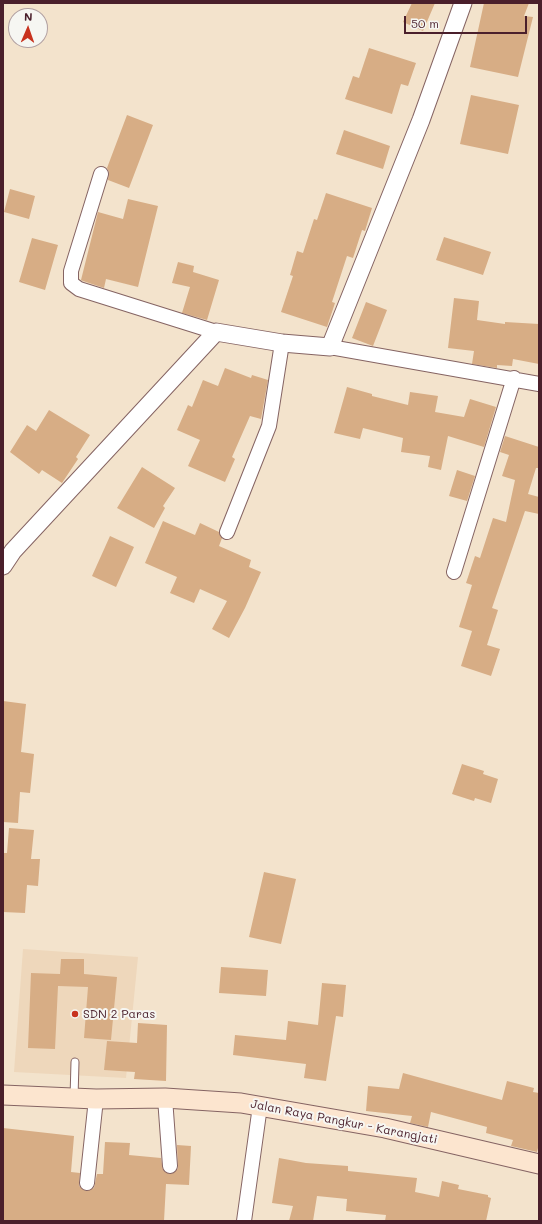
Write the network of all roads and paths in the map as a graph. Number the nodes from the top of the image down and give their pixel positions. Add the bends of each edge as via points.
1 (463, 3) edge
2 (101, 174) dead end
3 (216, 332) junction
4 (282, 344) junction
5 (330, 347) junction
6 (514, 378) junction
7 (539, 384) edge
8 (227, 532) dead end
9 (3, 566) edge
10 (454, 572) dead end
11 (75, 1062) dead end
12 (3, 1095) edge
13 (74, 1098) junction
14 (165, 1098) junction
15 (96, 1099) junction
16 (260, 1106) junction
17 (539, 1164) edge
18 (170, 1166) dead end
19 (87, 1183) dead end
20 (244, 1221) edge

1 - 5 street via 421,120
2 - 3 street via 71,271 71,283 79,289
3 - 4 street
3 - 9 street via 13,551
4 - 5 street
4 - 8 street via 269,426
5 - 6 street
6 - 7 street
6 - 10 street
11 - 13 lane
12 - 13 main road, Jalan Raya Pangkur - Karangjati
13 - 15 main road, Jalan Raya Pangkur - Karangjati
14 - 15 main road, Jalan Raya Pangkur - Karangjati
14 - 16 main road, Jalan Raya Pangkur - Karangjati
14 - 18 street
15 - 19 street
16 - 17 main road, Jalan Raya Pangkur - Karangjati via 385,1128
16 - 20 street

